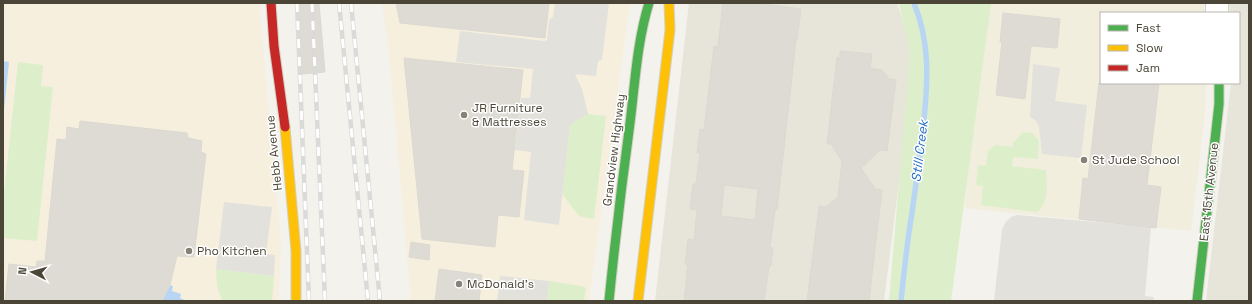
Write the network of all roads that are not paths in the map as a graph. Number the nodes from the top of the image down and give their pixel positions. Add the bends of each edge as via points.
1 (271, 3) edge
2 (649, 3) edge
3 (669, 3) edge
4 (1219, 84) edge
5 (296, 301) edge
6 (609, 301) edge
7 (638, 301) edge
8 (1197, 301) edge

1 - 5 main road, Hebb Avenue via 296,251
2 - 6 main road, Grandview Highway via 638,55
3 - 7 main road via 670,30
4 - 8 main road, East 15th Avenue via 1219,109

